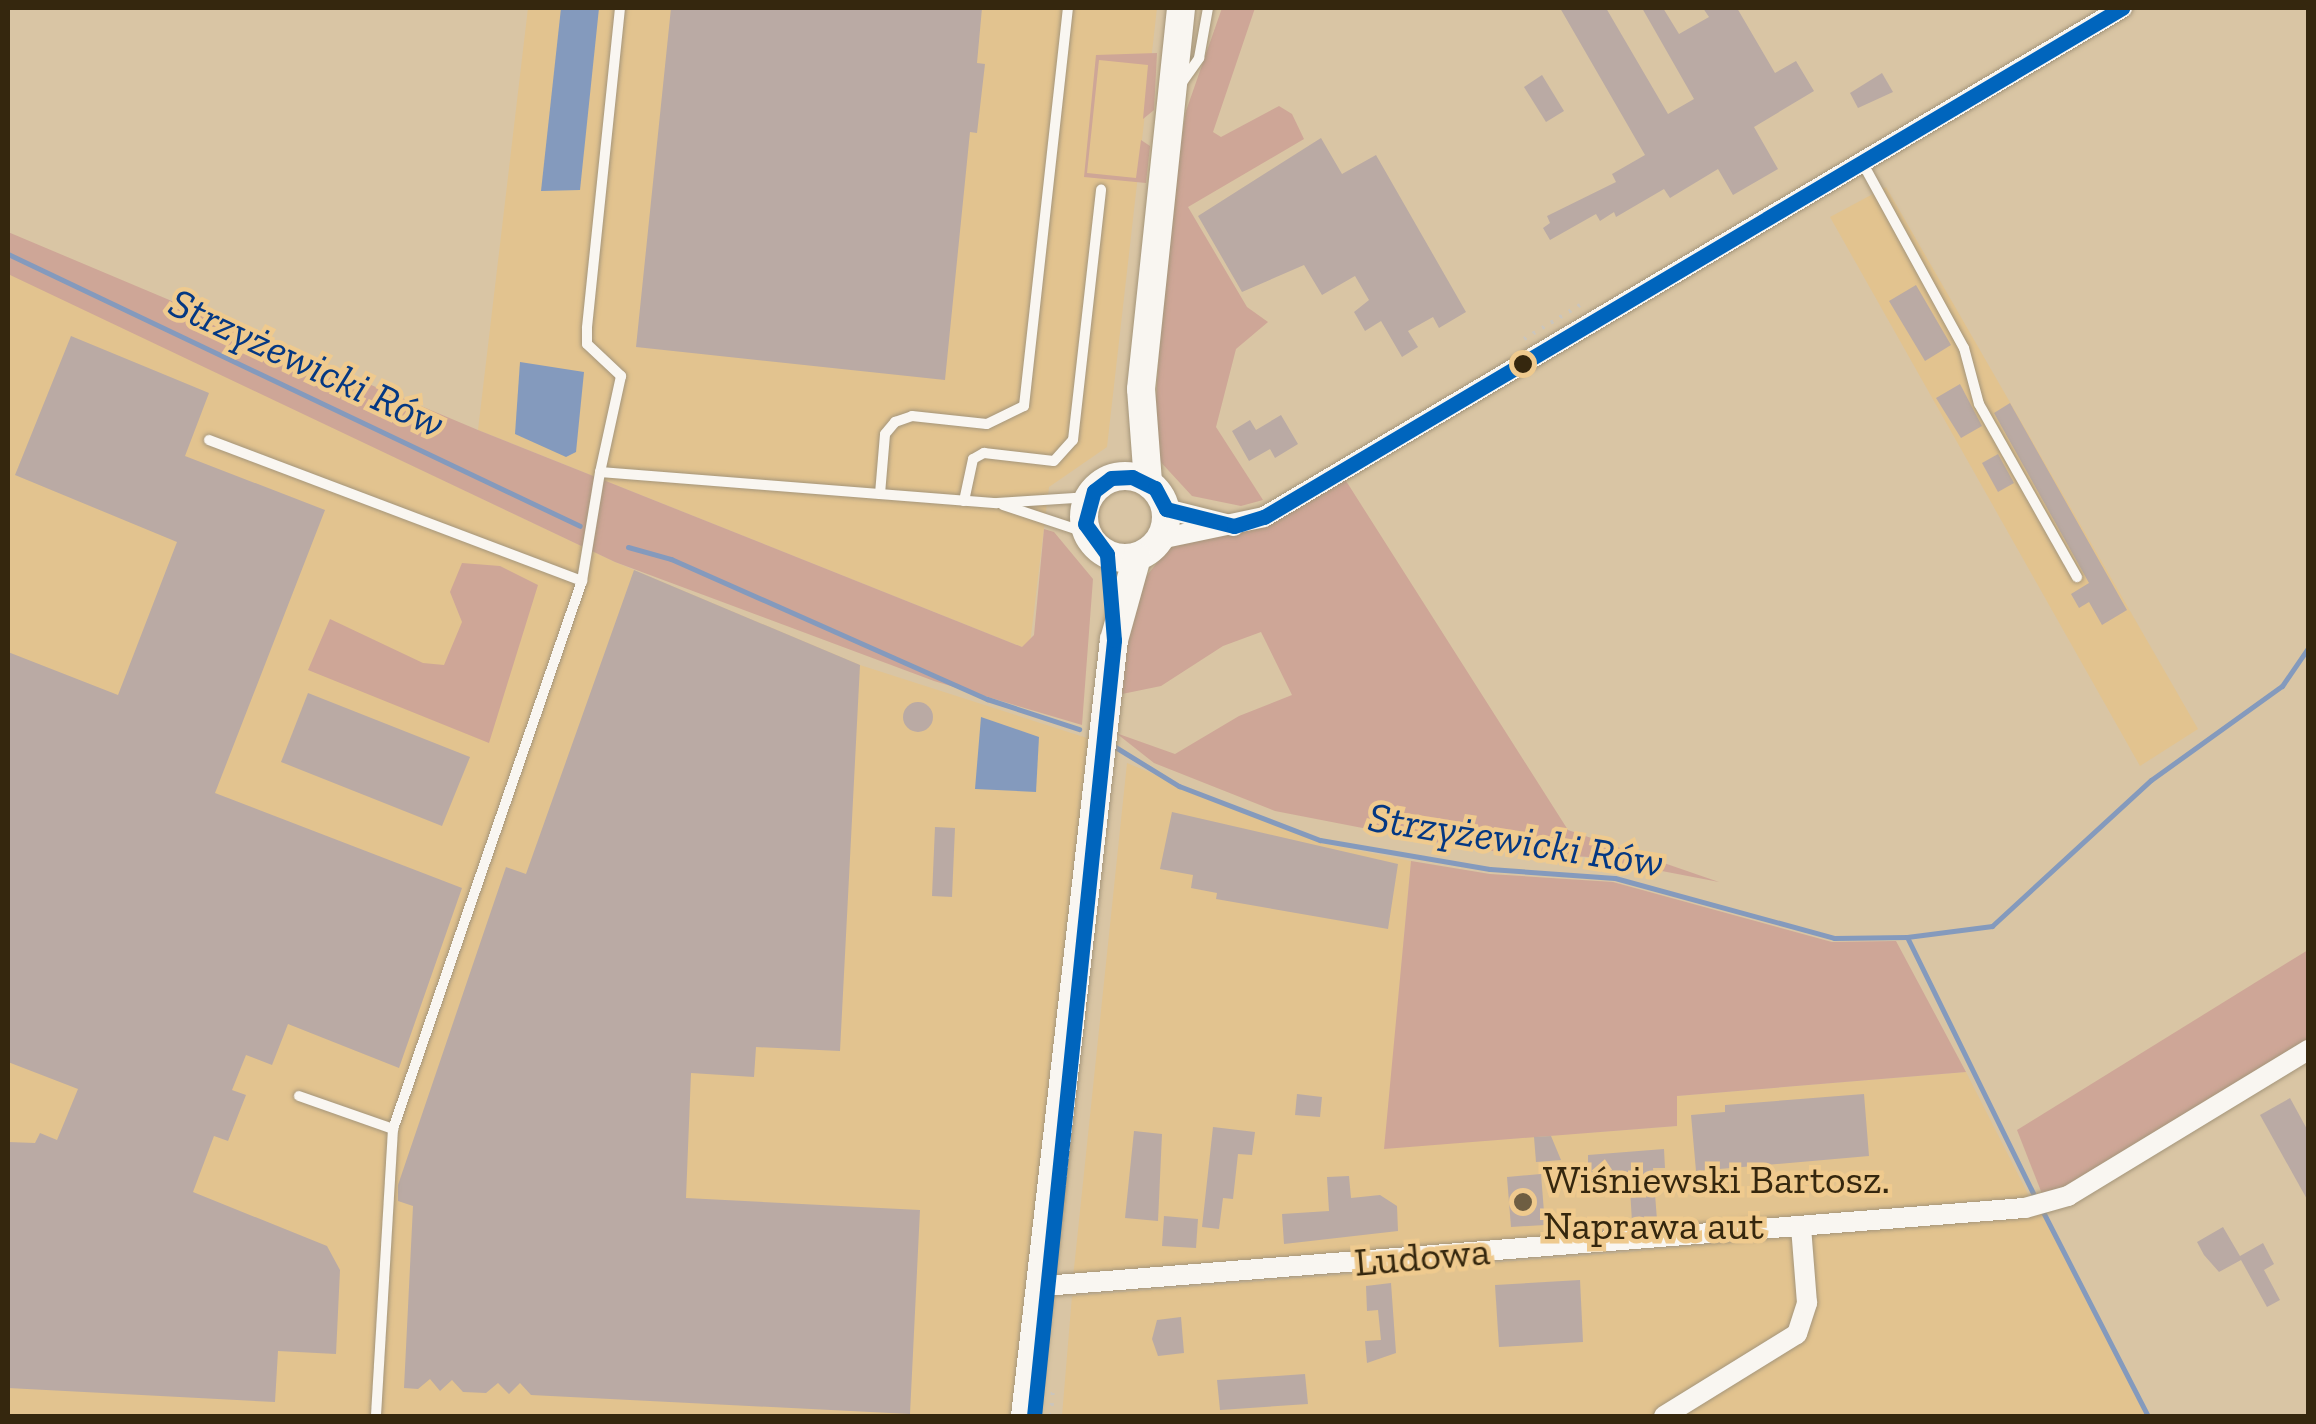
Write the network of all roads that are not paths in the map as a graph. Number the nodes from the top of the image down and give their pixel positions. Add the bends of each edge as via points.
1 (620, 8) edge
2 (1068, 8) edge
3 (1181, 8) edge
4 (1208, 8) edge
5 (2122, 8) edge
6 (1171, 96) junction
7 (1861, 160) junction
8 (1101, 190) dead end
9 (1141, 389) junction
10 (209, 440) dead end
11 (600, 472) junction
12 (1148, 482) junction
13 (1100, 487) junction
14 (880, 494) junction
15 (964, 501) junction
16 (997, 503) junction
17 (1166, 509) junction
18 (1234, 526) junction
19 (1087, 533) junction
20 (1160, 539) junction
21 (1107, 554) junction
22 (1137, 557) junction
23 (2077, 577) dead end
24 (582, 581) junction
25 (1114, 640) junction
26 (2308, 1050) edge
27 (299, 1096) dead end
28 (393, 1129) junction
29 (1801, 1227) junction
30 (1044, 1286) junction
31 (1030, 1408) edge
32 (376, 1416) edge
33 (1664, 1416) edge

1 - 11 lane via 587,344 621,376
2 - 14 lane via 1024,406 988,424 912,416 895,422 885,434
3 - 6 main road
4 - 6 lane via 1199,58
5 - 7 street
6 - 9 main road
7 - 18 street via 1341,473 1264,517
7 - 23 lane via 1964,348 1979,404
8 - 15 lane via 1074,440 1054,461 984,453 973,459
9 - 12 main road
9 - 13 main road
10 - 24 lane
11 - 14 lane
11 - 24 lane
12 - 13 main road
12 - 17 main road
13 - 16 lane
13 - 19 main road
14 - 15 lane
15 - 16 lane
16 - 19 lane
17 - 18 street
17 - 20 main road
18 - 20 street
19 - 21 main road
20 - 22 main road
21 - 22 main road
21 - 25 main road
22 - 25 main road
24 - 28 lane
25 - 30 main road
26 - 29 street, Ludowa via 2056,1200
27 - 28 lane
28 - 32 lane
29 - 30 street, Ludowa
29 - 33 street via 1808,1303 1797,1334
30 - 31 main road

